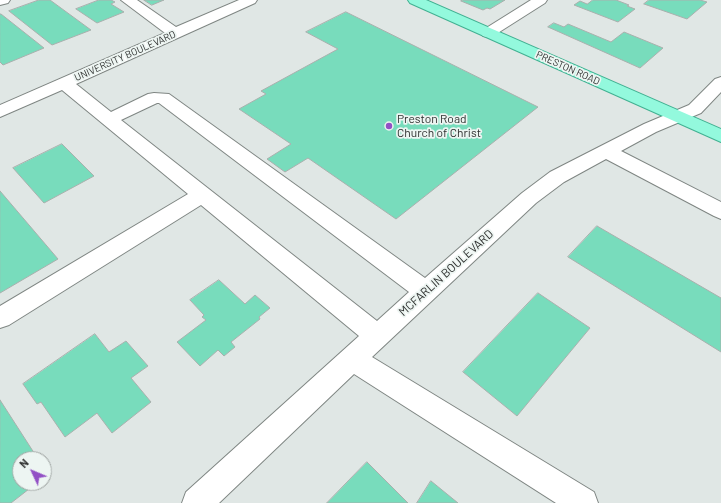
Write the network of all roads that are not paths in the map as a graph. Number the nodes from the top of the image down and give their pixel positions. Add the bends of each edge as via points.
1 (4, 0) edge
2 (128, 0) edge
3 (250, 0) edge
4 (415, 0) edge
5 (540, 0) edge
6 (0, 1) edge
7 (488, 33) junction
8 (176, 34) junction
9 (721, 82) edge
10 (65, 84) junction
11 (0, 112) edge
12 (678, 117) junction
13 (108, 120) junction
14 (721, 136) edge
15 (607, 152) junction
16 (202, 195) junction
17 (721, 210) edge
18 (425, 291) junction
19 (0, 318) edge
20 (377, 336) junction
21 (352, 359) junction
22 (197, 503) edge
23 (583, 503) edge

1 - 6 street
2 - 8 street
3 - 8 street, UNIVERSITY BOULEVARD
4 - 7 main road, PRESTON ROAD
5 - 7 street
7 - 12 main road, PRESTON ROAD
8 - 10 street, UNIVERSITY BOULEVARD
9 - 12 street, MCFARLIN BOULEVARD via 695,109
10 - 11 street, UNIVERSITY BOULEVARD
10 - 13 street
12 - 14 main road, PRESTON ROAD
12 - 15 street, MCFARLIN BOULEVARD via 650,128
13 - 16 street
13 - 18 street via 154,98 163,98
15 - 17 street
15 - 18 street, MCFARLIN BOULEVARD via 557,177
16 - 19 street
16 - 20 street
18 - 20 street, MCFARLIN BOULEVARD
20 - 21 street, MCFARLIN BOULEVARD
21 - 22 street, MCFARLIN BOULEVARD
21 - 23 street

